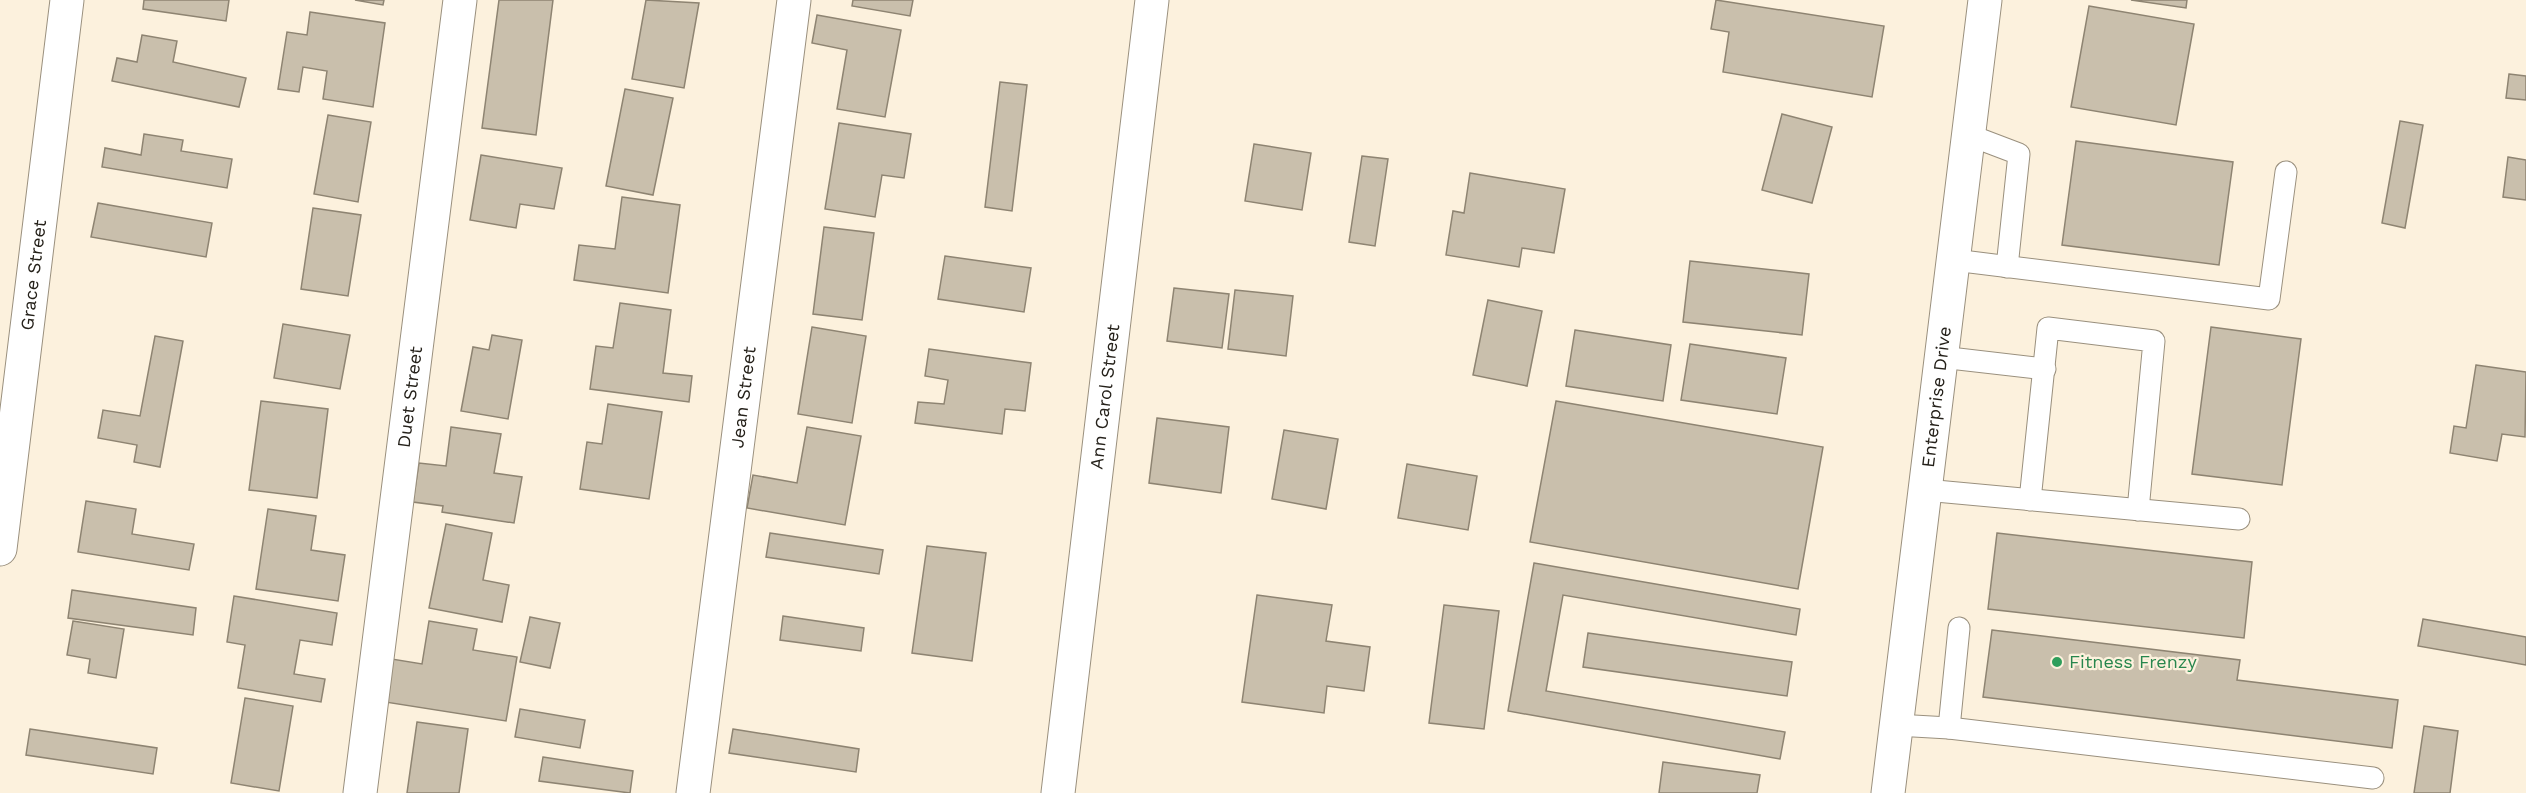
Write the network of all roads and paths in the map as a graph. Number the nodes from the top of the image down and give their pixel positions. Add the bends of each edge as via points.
1 (67, 0) edge
2 (460, 0) edge
3 (794, 0) edge
4 (1152, 0) edge
5 (1985, 0) edge
6 (1969, 135) junction
7 (2286, 172) dead end
8 (1954, 260) junction
9 (2007, 267) junction
10 (1941, 357) junction
11 (2045, 369) junction
12 (1925, 490) junction
13 (2030, 500) junction
14 (2138, 510) junction
15 (2238, 519) dead end
16 (0, 549) edge
17 (1959, 628) dead end
18 (1896, 725) junction
19 (1949, 728) junction
20 (2373, 778) dead end
21 (360, 793) edge
22 (693, 793) edge
23 (1058, 793) edge
24 (1888, 793) edge

1 - 16 street, Grace Street
2 - 21 street, Duet Street
3 - 22 street, Jean Street
4 - 23 street, Ann Carol Street
5 - 6 street, Enterprise Drive
6 - 8 street, Enterprise Drive
6 - 9 lane via 2019,154
7 - 9 lane via 2269,299
8 - 9 lane
8 - 10 street, Enterprise Drive
10 - 11 lane
10 - 12 street, Enterprise Drive
11 - 13 lane
11 - 14 lane via 2049,328 2154,341
12 - 13 lane
12 - 18 street, Enterprise Drive
13 - 14 lane
14 - 15 lane
17 - 19 lane
18 - 19 lane
18 - 24 street, Enterprise Drive
19 - 20 lane

